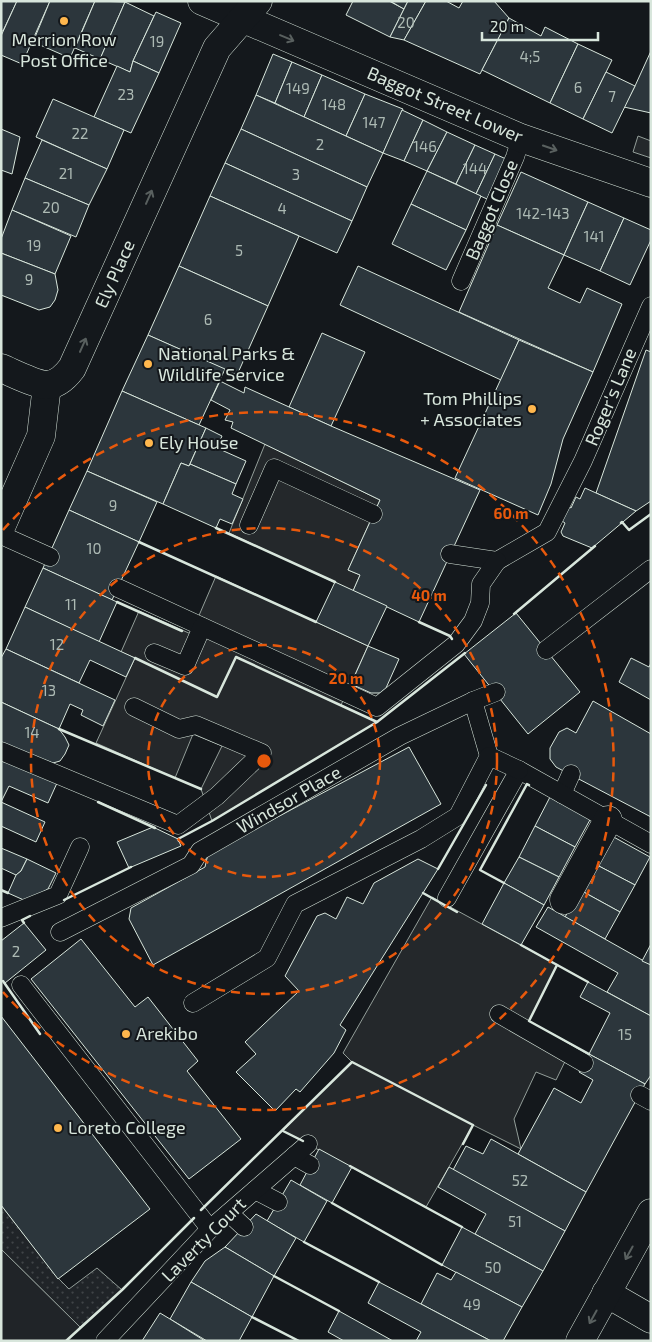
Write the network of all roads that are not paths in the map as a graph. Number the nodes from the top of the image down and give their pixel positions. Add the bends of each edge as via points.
1 (202, 1) edge
2 (250, 10) edge
3 (521, 138) junction
4 (651, 184) edge
5 (461, 281) dead end
6 (651, 306) edge
7 (1, 368) edge
8 (47, 385) junction
9 (373, 514) dead end
10 (250, 525) dead end
11 (1, 527) edge
12 (1, 535) edge
13 (450, 554) dead end
14 (50, 557) dead end
15 (497, 561) junction
16 (651, 569) edge
17 (118, 588) dead end
18 (202, 627) junction
19 (546, 650) dead end
20 (154, 653) dead end
21 (496, 692) dead end
22 (473, 700) junction
23 (134, 707) dead end
24 (1, 751) edge
25 (489, 756) junction
26 (519, 770) junction
27 (571, 774) dead end
28 (562, 794) junction
29 (608, 820) junction
30 (651, 844) edge
31 (80, 847) dead end
32 (447, 898) dead end
33 (564, 900) dead end
34 (1, 918) edge
35 (60, 932) dead end
36 (21, 985) dead end
37 (193, 1004) dead end
38 (499, 1014) dead end
39 (584, 1063) dead end
40 (308, 1144) dead end
41 (294, 1156) junction
42 (310, 1165) dead end
43 (255, 1190) junction
44 (278, 1202) dead end
45 (229, 1212) junction
46 (651, 1213) edge
47 (244, 1227) dead end
48 (210, 1229) junction
49 (606, 1293) junction
50 (651, 1319) edge
51 (104, 1341) edge
52 (580, 1341) edge

1 - 2 street, Baggot Street Lower
2 -> 3 street, Baggot Street Lower
8 -> 2 street, Ely Place via 66,377 72,368 216,48
3 -> 4 street, Baggot Street Lower
3 - 5 lane, Baggot Close
6 - 15 lane, Roger's Lane via 583,461 547,532
7 - 8 street
8 - 11 street via 41,436
9 - 10 lane via 274,468
12 - 14 lane
13 - 15 lane
15 - 18 lane via 481,584 480,604 473,621 456,644 376,707
16 - 19 lane
17 - 18 lane
18 - 20 lane via 185,666
21 - 22 lane, Windsor Place
22 - 25 lane
22 - 35 lane, Windsor Place via 400,736 200,851 191,865
23 - 24 lane via 179,729 196,724 262,753 217,796 178,826
25 - 26 lane
25 - 37 lane via 458,816 421,839 295,904 267,958
26 - 28 lane
26 - 32 lane
27 - 28 lane
28 - 29 lane
29 - 30 lane
29 - 33 street
31 - 34 lane via 58,895
36 - 48 lane
38 - 39 lane
40 - 41 lane, Laverty Court
41 - 42 lane
41 - 43 lane, Laverty Court
43 - 44 lane
43 - 45 lane, Laverty Court
45 - 47 lane
45 - 48 lane, Laverty Court
46 -> 49 street
48 - 51 lane, Laverty Court
49 - 50 street
49 -> 52 street

